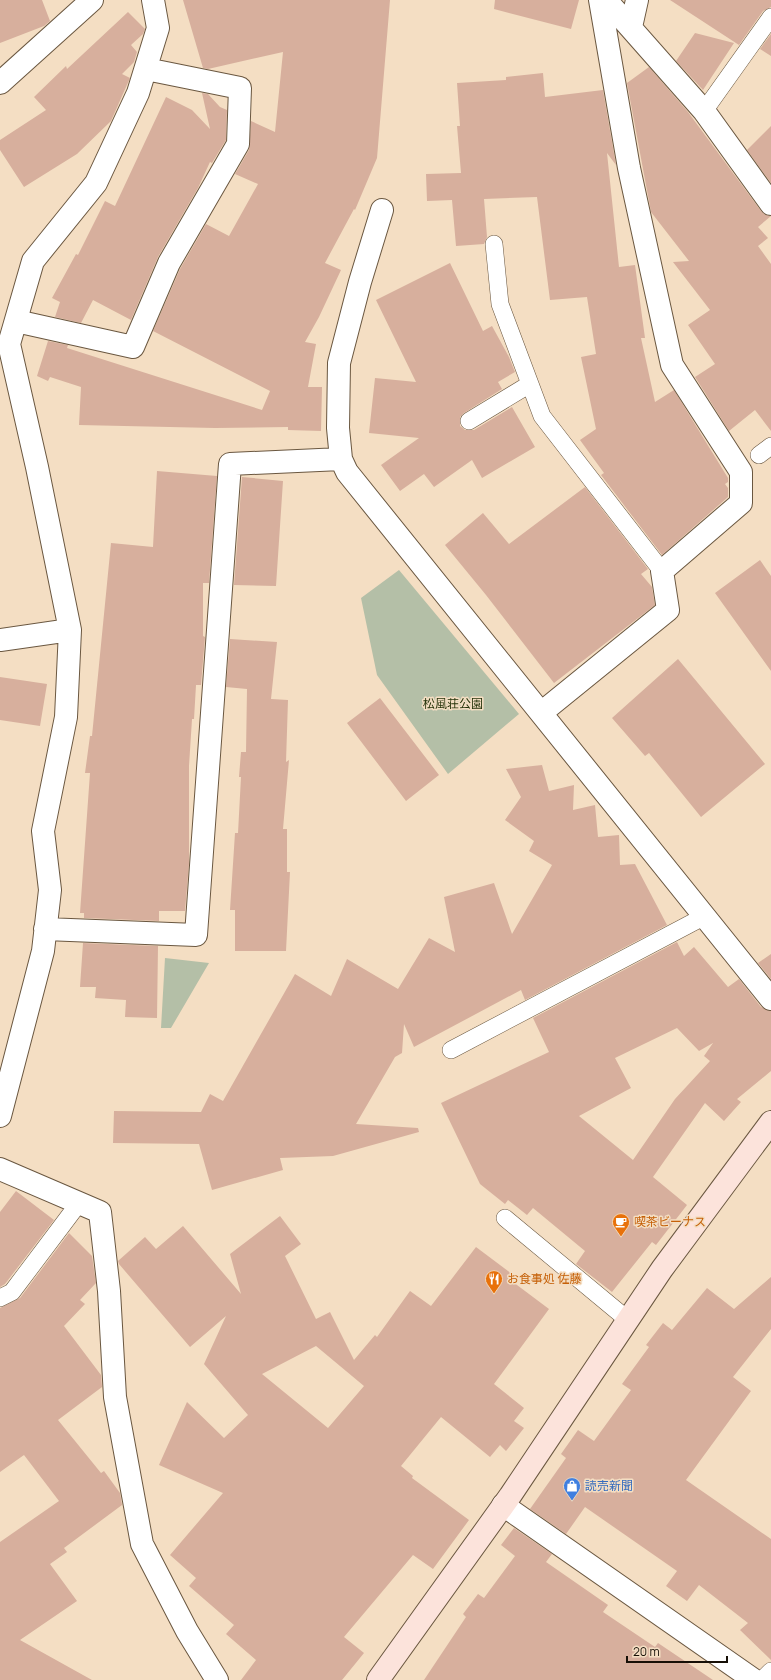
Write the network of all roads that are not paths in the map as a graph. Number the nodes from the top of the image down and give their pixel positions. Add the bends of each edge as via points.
1 (92, 0) edge
2 (153, 0) edge
3 (600, 0) edge
4 (606, 0) edge
5 (637, 0) edge
6 (771, 17) edge
7 (631, 27) junction
8 (146, 69) junction
9 (0, 83) edge
10 (704, 111) junction
11 (771, 204) edge
12 (382, 210) dead end
13 (494, 244) dead end
14 (16, 321) junction
15 (530, 384) junction
16 (469, 421) dead end
17 (341, 459) junction
18 (662, 571) junction
19 (70, 630) junction
20 (0, 640) edge
21 (541, 713) junction
22 (705, 916) junction
23 (45, 929) junction
24 (771, 999) edge
25 (452, 1050) dead end
26 (0, 1116) edge
27 (769, 1128) edge
28 (0, 1169) edge
29 (79, 1203) junction
30 (505, 1218) dead end
31 (0, 1298) edge
32 (628, 1320) junction
33 (503, 1506) junction
34 (771, 1671) edge
35 (217, 1680) edge
36 (378, 1680) edge
37 (754, 1680) edge
38 (762, 1680) edge

1 - 9 street
2 - 8 street via 158,28
3 - 18 street via 629,168 672,365 741,472 741,503
4 - 7 street
5 - 7 street
6 - 10 lane
7 - 10 street
8 - 14 street via 138,93 96,184 34,261
8 - 14 street via 240,88 238,144 169,263 133,347
10 - 11 street
12 - 17 street via 339,363 338,428
13 - 15 lane via 500,304
14 - 19 street via 9,344
15 - 16 lane
15 - 18 lane via 542,416
17 - 21 street via 347,472
17 - 23 street via 230,464 196,935
18 - 21 street via 668,610
19 - 20 street
19 - 23 street via 66,717 43,831 50,890
21 - 22 street
22 - 24 street
22 - 25 lane
23 - 26 street via 43,951
27 - 32 street via 662,1270
28 - 29 street
29 - 31 lane via 12,1292
29 - 35 street via 100,1212 109,1291 115,1397 142,1544 187,1630
30 - 32 lane
32 - 33 street
33 - 36 street
33 - 37 street
34 - 38 lane

